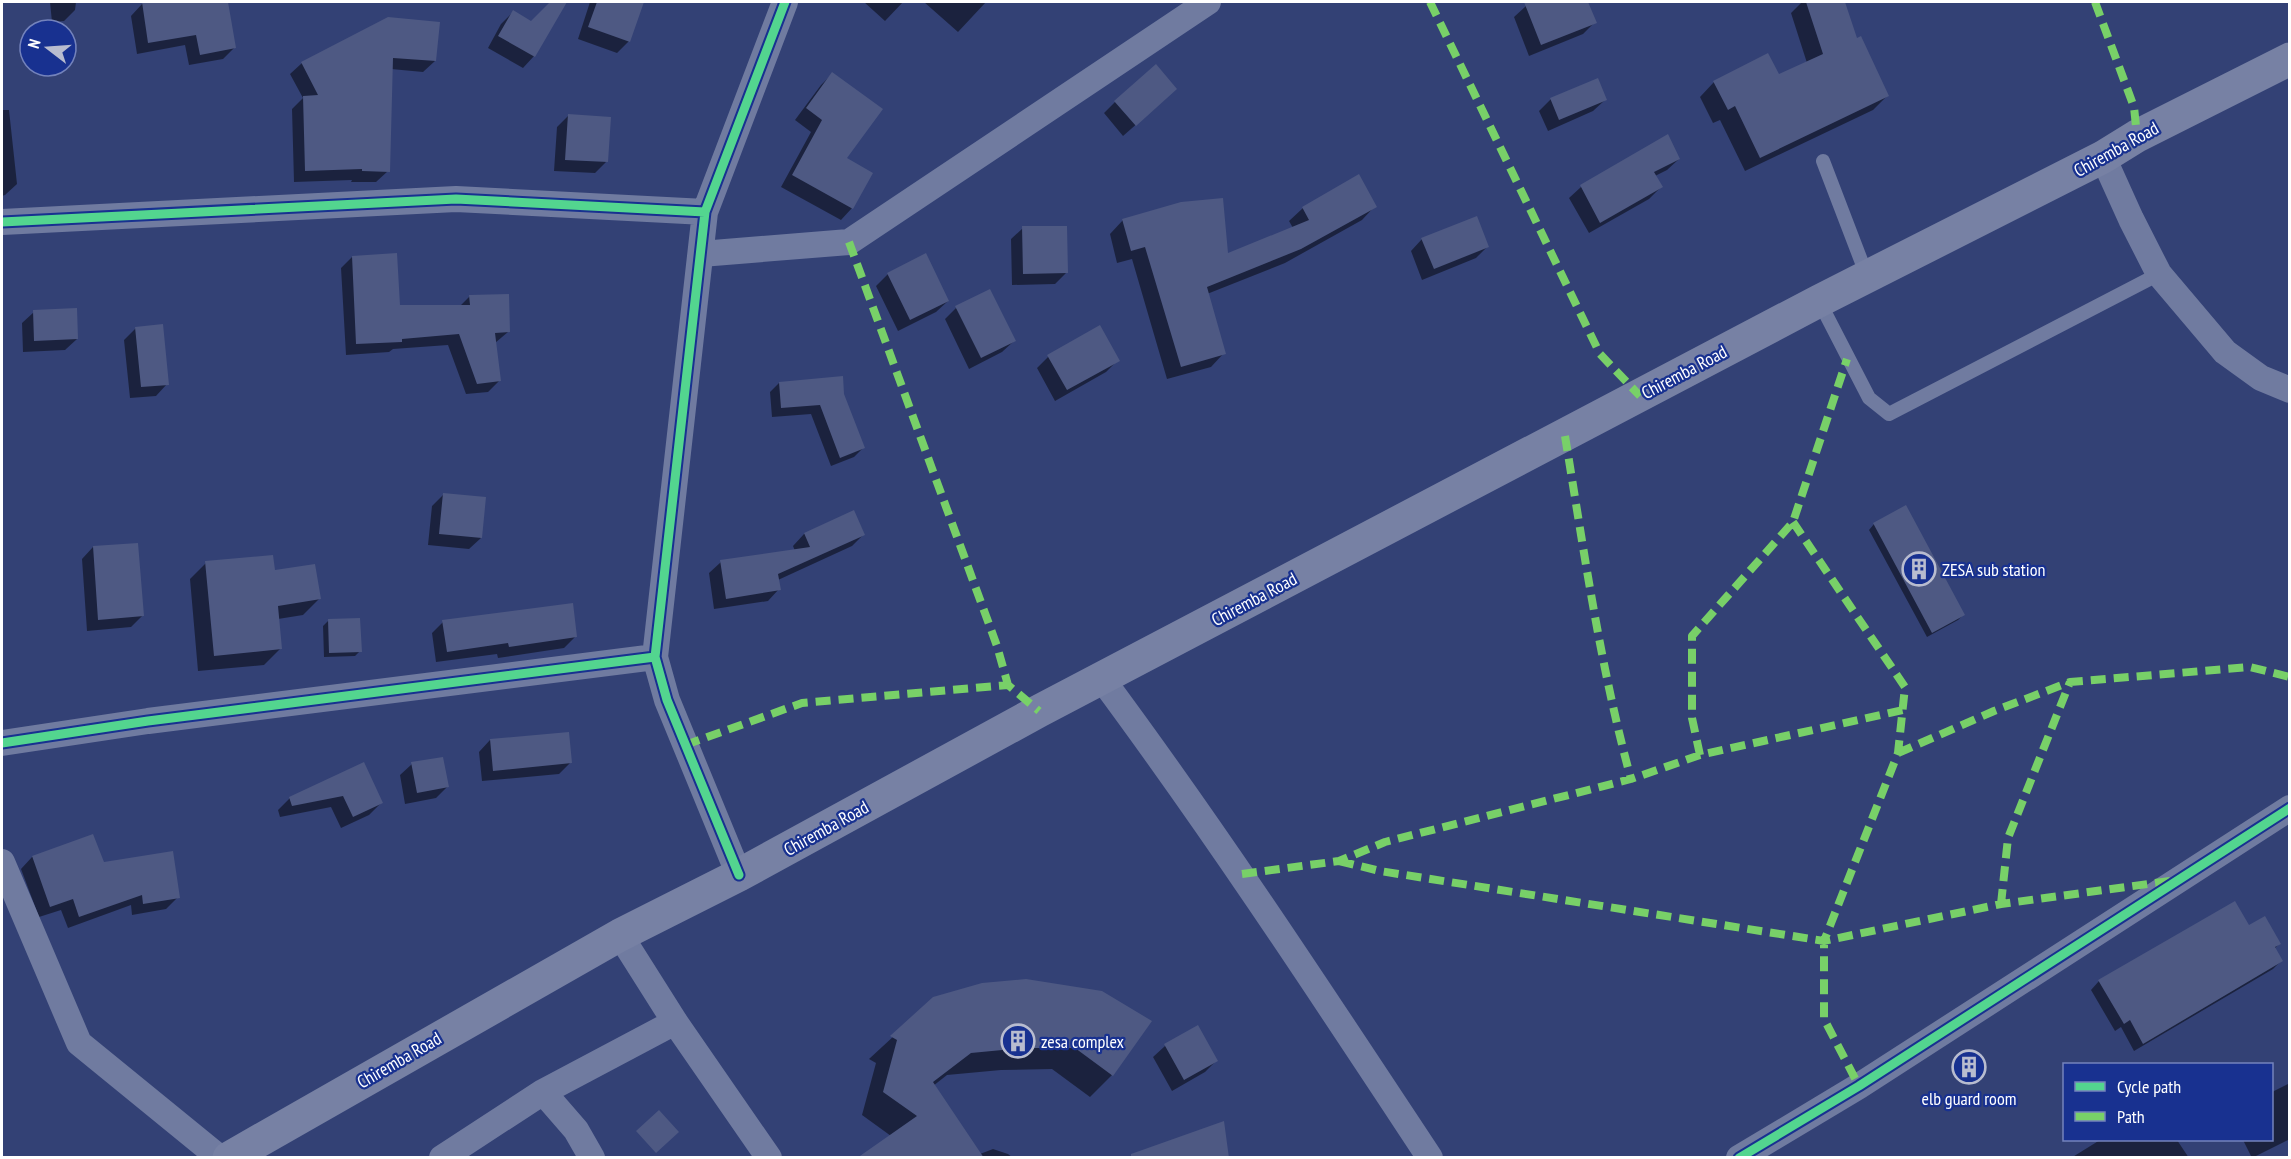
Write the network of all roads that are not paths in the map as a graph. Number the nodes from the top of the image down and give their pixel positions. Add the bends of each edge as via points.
1 (784, 2) edge
2 (1208, 2) edge
3 (2289, 58) edge
4 (2103, 157) junction
5 (1823, 161) dead end
6 (705, 212) junction
7 (2, 222) edge
8 (701, 254) junction
9 (2159, 274) junction
10 (1867, 276) junction
11 (1819, 301) junction
12 (2289, 390) edge
13 (655, 657) junction
14 (1102, 678) junction
15 (2, 743) edge
16 (2289, 808) edge
17 (2, 862) edge
18 (739, 875) junction
19 (620, 935) junction
20 (675, 1022) junction
21 (543, 1092) junction
22 (220, 1158) edge
23 (229, 1158) edge
24 (442, 1158) edge
25 (592, 1158) edge
26 (769, 1158) edge
27 (1430, 1158) edge
28 (1739, 1158) edge

1 - 6 street
2 - 8 street via 849,242
3 - 4 main road, Chiremba Road
4 - 9 street
4 - 10 main road, Chiremba Road
5 - 10 lane
6 - 7 street via 456,199
6 - 8 street
8 - 13 street
9 - 11 lane via 1889,414 1869,398
9 - 12 street via 2225,352 2260,378
10 - 11 main road, Chiremba Road
11 - 14 main road, Chiremba Road
13 - 15 street
13 - 18 street via 667,700
14 - 18 main road, Chiremba Road
14 - 27 street via 1242,874
16 - 28 street via 1859,1086
17 - 22 street via 79,1043
18 - 19 main road, Chiremba Road
19 - 20 street
19 - 23 main road, Chiremba Road
20 - 21 street
20 - 26 street
21 - 24 street
21 - 25 street via 576,1130

